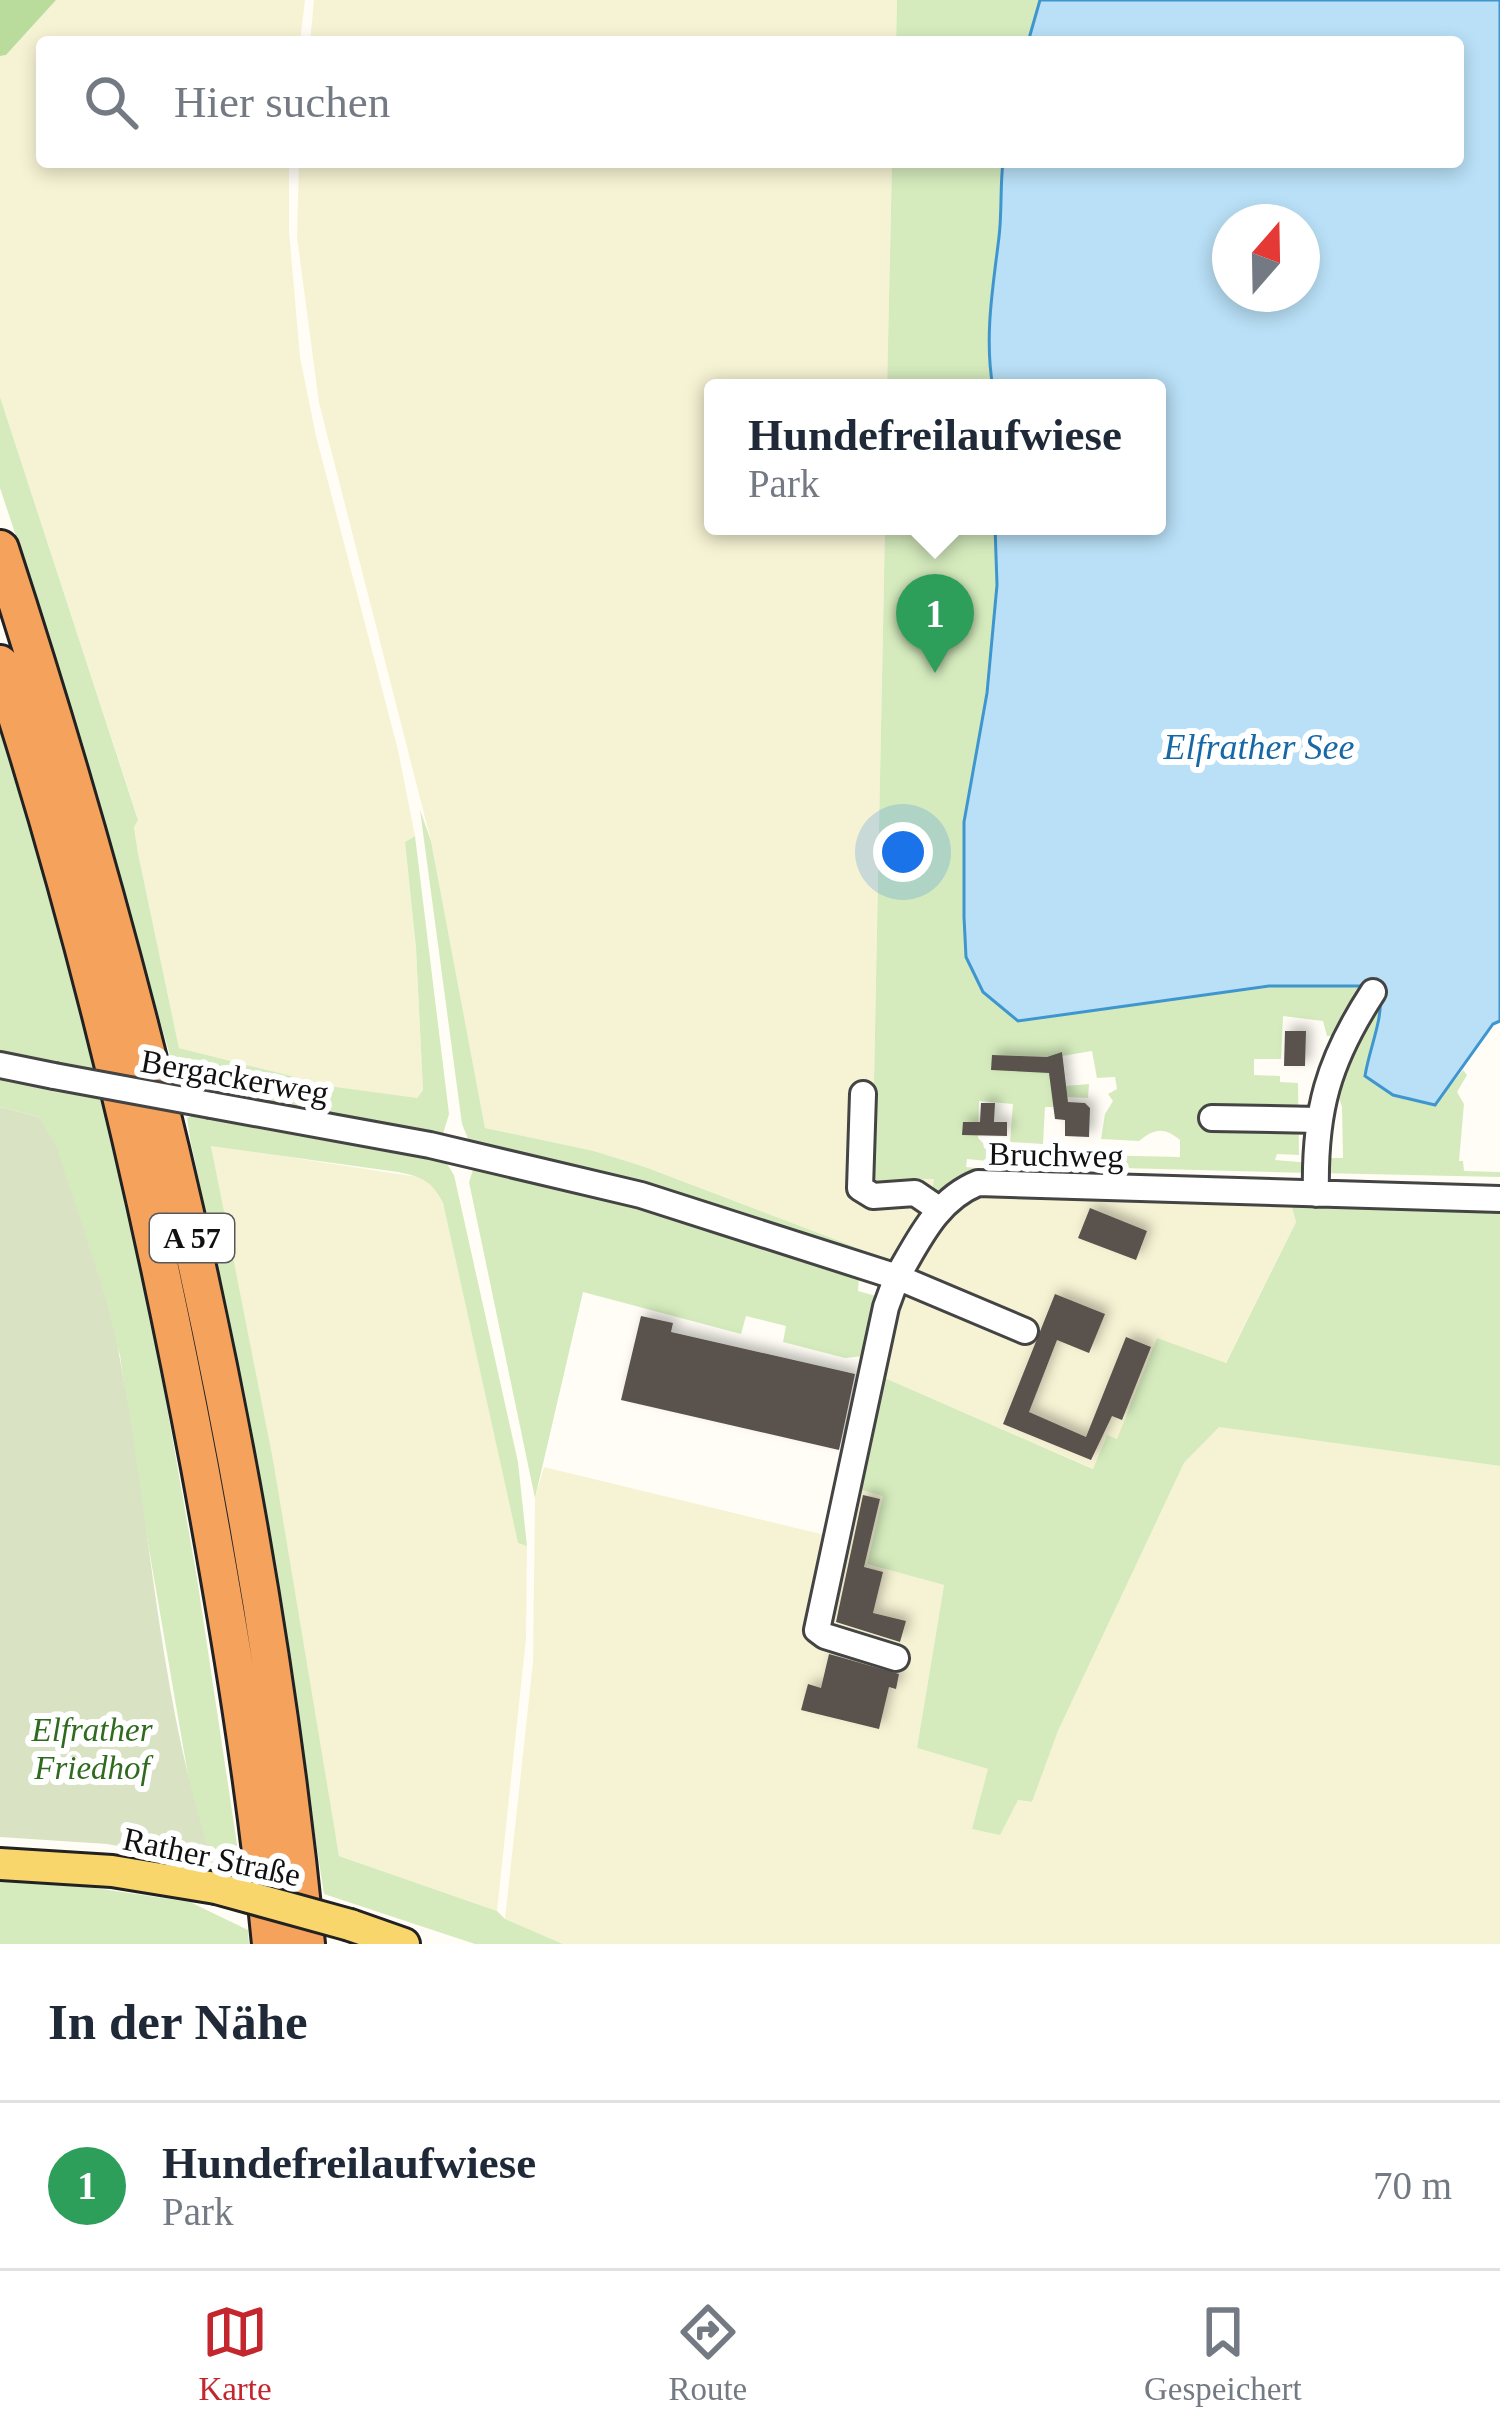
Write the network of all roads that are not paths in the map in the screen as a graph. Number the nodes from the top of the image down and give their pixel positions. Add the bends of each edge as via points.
1 (0, 550) edge
2 (0, 664) edge
3 (1373, 992) dead end
4 (0, 1065) edge
5 (863, 1094) dead end
6 (1212, 1118) dead end
7 (1319, 1120) junction
8 (1316, 1194) junction
9 (1500, 1199) edge
10 (940, 1210) junction
11 (897, 1277) junction
12 (1025, 1330) dead end
13 (896, 1658) dead end
14 (0, 1864) edge
15 (271, 1944) edge
16 (306, 1944) edge
17 (404, 1944) edge

1 - 16 highway, A 57 via 58,728 198,1268 247,1520
2 - 15 highway, A 57 via 116,1069 164,1276 224,1601
3 - 7 street via 1330,1069
4 - 11 street, Bergackerweg, bridge via 641,1195
5 - 10 street via 860,1188 873,1196 915,1193
6 - 7 street
7 - 8 street
8 - 9 street, Bruchweg
8 - 10 street, Bruchweg via 978,1184
10 - 11 street
11 - 12 street
11 - 13 street via 817,1630
14 - 17 main road, Rather Straße, bridge via 112,1870 217,1888

